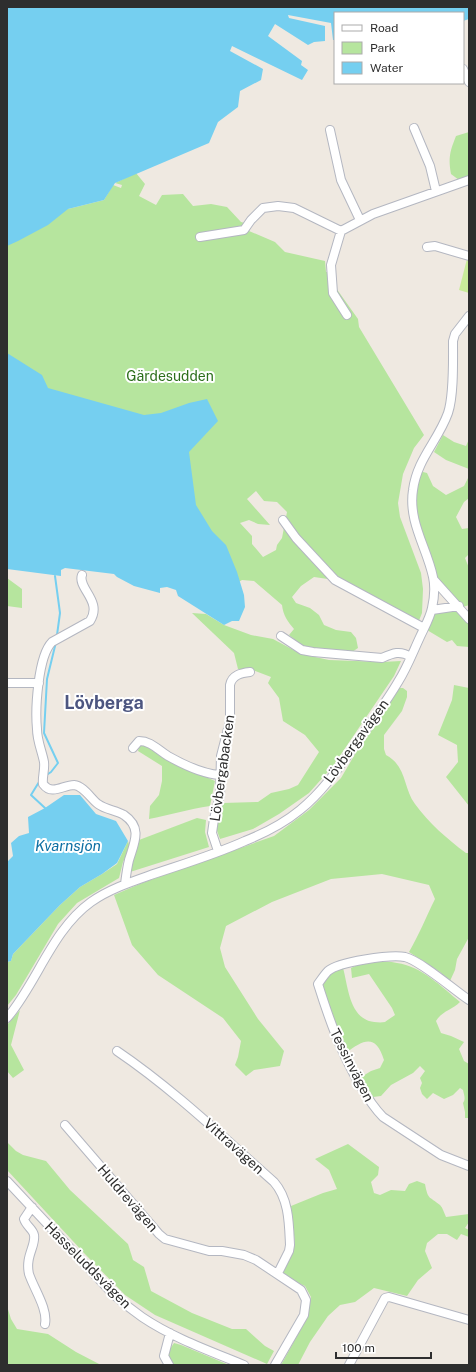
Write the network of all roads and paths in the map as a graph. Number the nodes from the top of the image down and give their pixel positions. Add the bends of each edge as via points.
1 (464, 71) edge
2 (469, 82) edge
3 (414, 128) dead end
4 (330, 130) dead end
5 (469, 180) edge
6 (436, 191) junction
7 (360, 220) junction
8 (341, 231) junction
9 (200, 237) dead end
10 (427, 247) dead end
11 (469, 256) edge
12 (347, 315) dead end
13 (469, 316) edge
14 (283, 520) dead end
15 (82, 575) dead end
16 (434, 580) junction
17 (459, 606) junction
18 (432, 610) junction
19 (469, 618) edge
20 (424, 628) junction
21 (281, 636) dead end
22 (411, 657) junction
23 (250, 672) dead end
24 (7, 683) edge
25 (39, 683) junction
26 (133, 748) dead end
27 (220, 774) junction
28 (218, 851) junction
29 (125, 884) junction
30 (469, 1000) edge
31 (7, 1018) edge
32 (117, 1052) dead end
33 (65, 1125) dead end
34 (469, 1166) edge
35 (7, 1181) edge
36 (32, 1208) junction
37 (278, 1273) junction
38 (469, 1320) edge
39 (45, 1324) dead end
40 (170, 1333) junction
41 (169, 1365) edge
42 (244, 1365) edge
43 (275, 1365) edge
44 (349, 1365) edge

1 - 2 street
3 - 6 street via 430,166
4 - 7 street via 341,180
5 - 6 street
6 - 7 street
7 - 8 street
8 - 9 street via 294,208 278,206 263,208 244,230
8 - 12 street via 331,265 332,293
10 - 11 street via 435,246
13 - 16 street, Lövbergavägen via 455,334 448,412 418,469 413,487 412,502 416,528
14 - 20 street via 335,580
15 - 25 street via 82,582 93,605 93,615 90,621 48,645 41,663
16 - 17 street
16 - 18 street, Lövbergavägen
17 - 18 street
17 - 19 street
18 - 20 street, Lövbergavägen
20 - 22 street, Lövbergavägen
21 - 22 street via 302,650 313,652 382,658 400,652
22 - 28 street, Lövbergavägen via 397,684 316,796 301,810 274,828
23 - 27 street, Lövbergabacken via 237,675 231,680 230,721 221,756
24 - 25 street
25 - 29 street via 36,729 44,763 43,784 55,790 79,786 97,804 124,816 132,823 136,843 129,860
26 - 27 street via 139,740 146,741 168,756 203,772
27 - 28 street, Lövbergabacken via 220,795 212,833
28 - 29 street, Lövbergavägen
29 - 31 street, Lövbergavägen via 92,901 71,919 19,1004
30 - 34 street, Tessinvägen via 417,962 404,957 376,958 337,965 328,971 318,984 335,1036 376,1110 441,1155
32 - 37 street, Vittravägen via 192,1109 280,1188 285,1201 290,1245
33 - 37 street, Huldrevägen via 165,1239 209,1251 244,1255
35 - 36 street, Hasseluddsvägen
36 - 39 street via 24,1220 34,1234 28,1266 46,1316
36 - 40 street, Hasseluddsvägen via 113,1294 143,1318
37 - 43 street, Huldrevägen via 301,1290 306,1304 304,1314
38 - 44 street via 385,1298
40 - 41 street via 164,1356
40 - 42 street, Hasseluddsvägen

